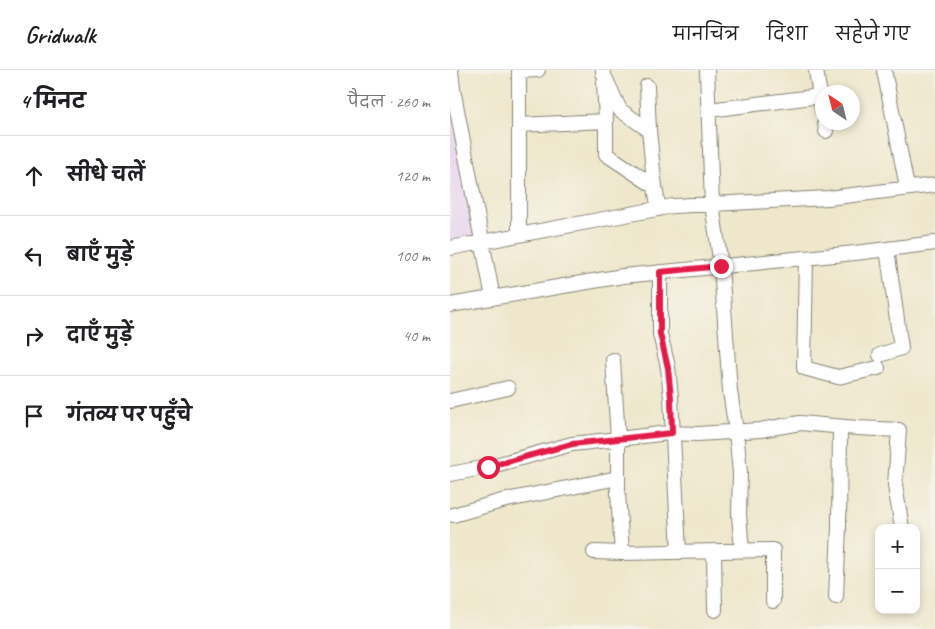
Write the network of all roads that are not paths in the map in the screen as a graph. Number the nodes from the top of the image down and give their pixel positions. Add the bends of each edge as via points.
1 (451, 70) edge
2 (538, 70) edge
3 (707, 70) edge
4 (816, 70) edge
5 (884, 70) edge
6 (518, 71) edge
7 (603, 72) edge
8 (818, 85) edge
9 (647, 86) dead end
10 (452, 89) edge
11 (815, 103) edge
12 (709, 110) junction
13 (606, 121) junction
14 (519, 125) junction
15 (649, 130) junction
16 (935, 185) edge
17 (654, 186) junction
18 (908, 187) junction
19 (712, 204) junction
20 (658, 209) junction
21 (520, 235) junction
22 (483, 242) junction
23 (935, 243) edge
24 (450, 248) edge
25 (886, 249) junction
26 (806, 258) junction
27 (720, 259) junction
28 (660, 272) junction
29 (493, 298) junction
30 (450, 305) edge
31 (613, 360) dead end
32 (508, 388) dead end
33 (450, 402) edge
34 (840, 427) junction
35 (736, 431) junction
36 (672, 433) junction
37 (618, 439) junction
38 (450, 474) edge
39 (618, 478) junction
40 (454, 515) dead end
41 (901, 524) edge
42 (714, 551) junction
43 (742, 551) junction
44 (594, 552) dead end
45 (679, 552) junction
46 (622, 553) junction
47 (836, 597) dead end
48 (773, 601) dead end
49 (715, 610) dead end

1 - 10 street
2 - 6 street
3 - 12 street
4 - 8 street
5 - 18 street
6 - 14 street
7 - 13 street
7 - 15 street via 620,110
9 - 15 street
10 - 22 street
11 - 12 street
12 - 19 street
13 - 14 street
13 - 17 street via 606,154
14 - 21 street
15 - 17 street
16 - 18 street
17 - 20 street
18 - 19 street via 828,198
19 - 20 street
19 - 27 street
20 - 21 street
21 - 22 street
22 - 24 street
22 - 29 street
23 - 25 street
25 - 26 street
25 - 26 street via 901,348 879,361 838,377 804,368
26 - 27 street
27 - 28 street
27 - 35 street
28 - 29 street
28 - 36 street via 660,334 668,368
29 - 30 street
31 - 37 street
32 - 33 street
34 - 35 street via 800,423
34 - 41 street via 899,430 895,484
34 - 47 street
35 - 36 street
35 - 43 street
36 - 37 street
36 - 45 street
37 - 38 street via 572,444
37 - 39 street
39 - 40 street
39 - 46 street
42 - 43 street
42 - 45 street
42 - 49 street
43 - 48 street via 773,550
44 - 46 street
45 - 46 street

